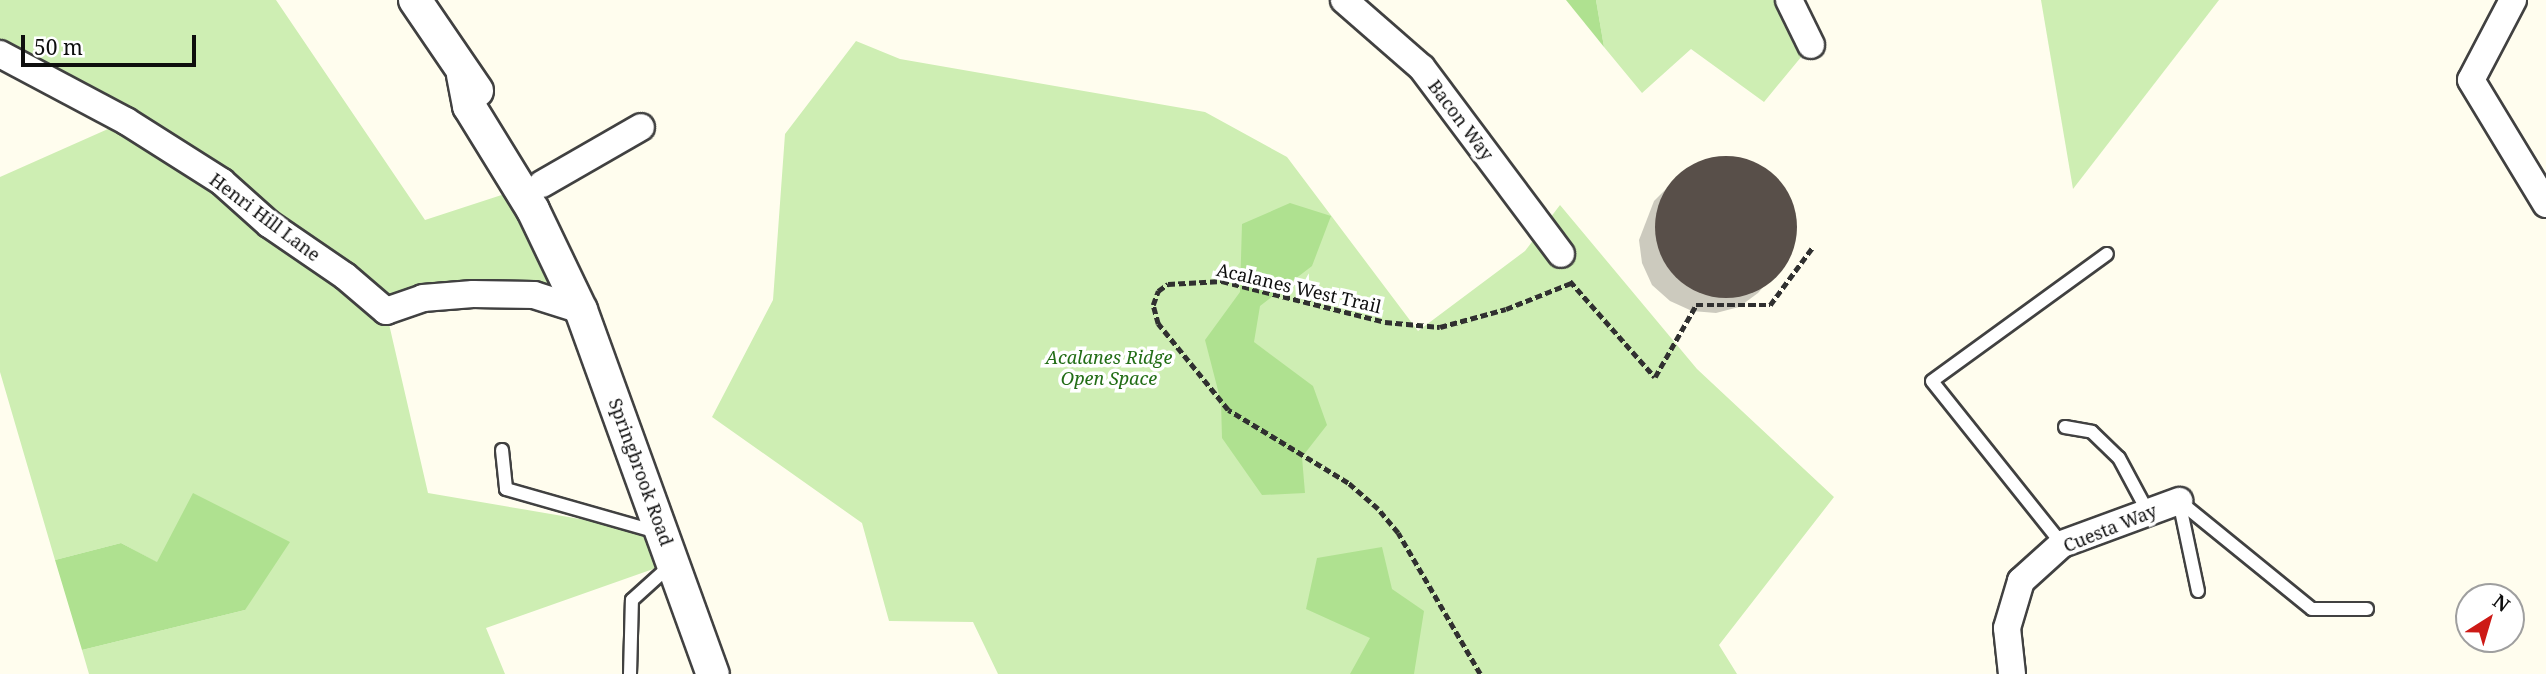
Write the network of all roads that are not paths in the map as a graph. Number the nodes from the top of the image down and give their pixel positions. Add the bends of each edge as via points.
1 (415, 0) edge
2 (1345, 0) edge
3 (1789, 0) edge
4 (2512, 0) edge
5 (1811, 45) dead end
6 (0, 54) edge
7 (463, 75) junction
8 (641, 127) dead end
9 (542, 184) junction
10 (2546, 204) edge
11 (1561, 254) dead end
12 (2107, 254) dead end
13 (565, 272) junction
14 (581, 310) junction
15 (2065, 427) dead end
16 (502, 450) dead end
17 (2179, 501) junction
18 (2148, 512) junction
19 (662, 533) junction
20 (2062, 544) junction
21 (673, 562) junction
22 (2198, 591) dead end
23 (2367, 609) dead end
24 (630, 674) edge
25 (713, 674) edge
26 (2012, 674) edge

1 - 7 street, Springbrook Road
2 - 11 street, Bacon Way via 1422,68
3 - 5 street
4 - 10 street via 2471,80
6 - 14 street, Henri Hill Lane via 126,121 222,182 269,224 345,276 386,311 423,298 473,294 534,295
7 - 9 street, Springbrook Road
7 - 13 street, Springbrook Road via 469,106
8 - 9 street
9 - 13 street, Springbrook Road via 558,229
12 - 20 lane via 1931,381
13 - 14 street, Springbrook Road
14 - 19 street, Springbrook Road
15 - 18 lane via 2092,432 2119,458
16 - 19 lane via 506,489
17 - 18 street, Cuesta Way
17 - 22 lane
17 - 23 lane via 2312,609
18 - 20 street, Cuesta Way
19 - 21 street, Springbrook Road
20 - 26 street, Cuesta Way via 2021,581 2007,628
21 - 24 lane via 632,600
21 - 25 street, Springbrook Road

